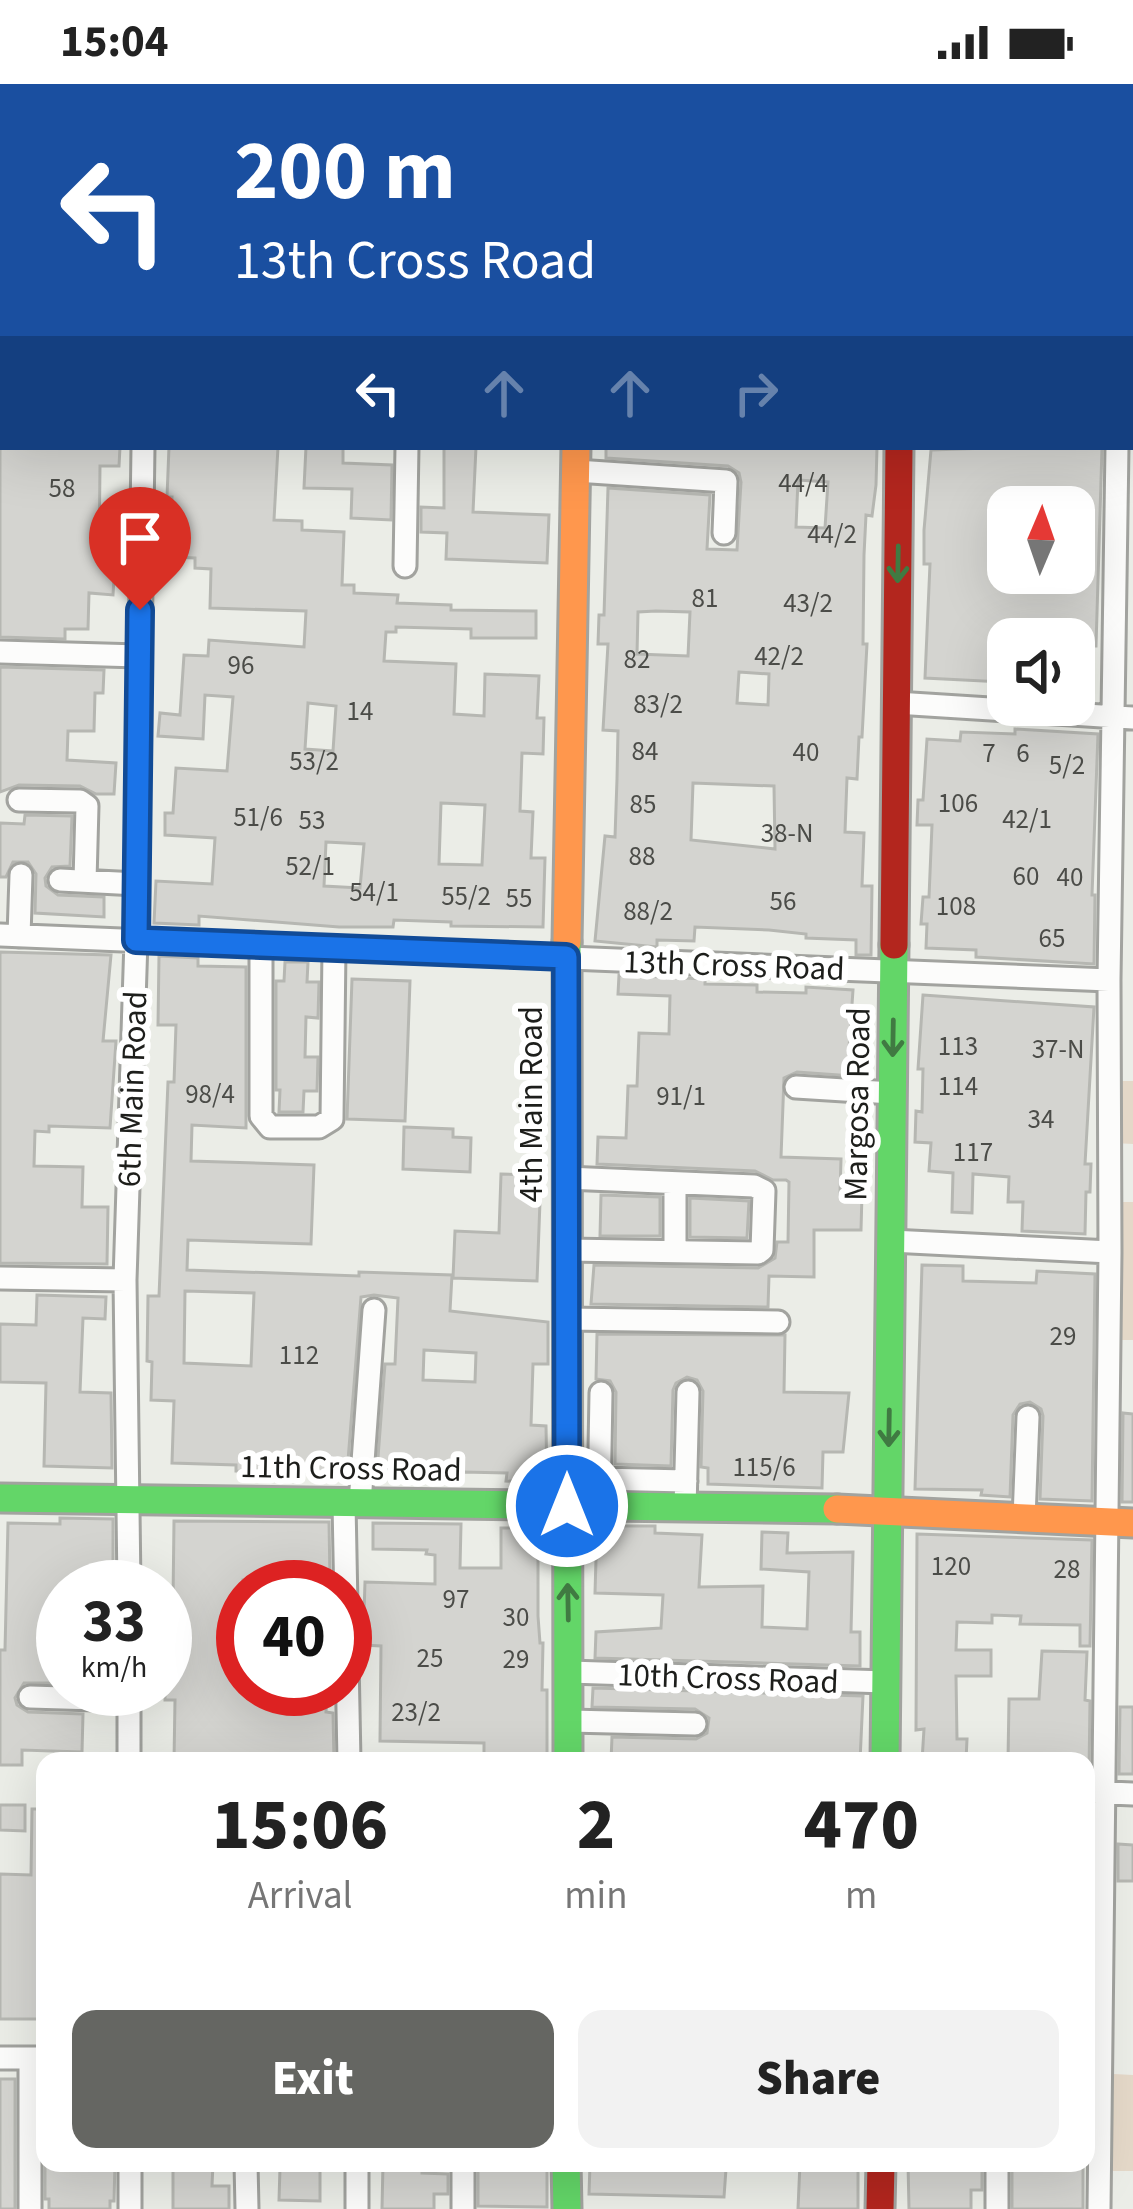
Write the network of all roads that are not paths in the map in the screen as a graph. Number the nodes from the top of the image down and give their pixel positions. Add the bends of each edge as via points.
1 (142, 450) edge
2 (407, 450) edge
3 (899, 450) edge
4 (1117, 450) edge
5 (576, 459) edge
6 (724, 533) dead end
7 (405, 566) dead end
8 (0, 652) edge
9 (140, 656) junction
10 (896, 704) junction
11 (1123, 717) edge
12 (19, 800) dead end
13 (21, 875) dead end
14 (61, 880) dead end
15 (86, 881) junction
16 (137, 884) junction
17 (10, 936) edge
18 (136, 940) junction
19 (261, 945) junction
20 (334, 948) junction
21 (566, 957) junction
22 (893, 970) junction
23 (1108, 980) junction
24 (796, 1087) dead end
25 (892, 1093) junction
26 (566, 1178) junction
27 (675, 1183) junction
28 (891, 1240) junction
29 (566, 1250) junction
30 (675, 1251) junction
31 (1110, 1252) junction
32 (0, 1278) edge
33 (125, 1280) junction
34 (374, 1310) dead end
35 (566, 1319) junction
36 (778, 1322) dead end
37 (688, 1392) dead end
38 (601, 1393) dead end
39 (1028, 1417) dead end
40 (599, 1493) junction
41 (685, 1494) junction
42 (0, 1498) edge
43 (128, 1500) junction
44 (352, 1503) junction
45 (567, 1506) junction
46 (888, 1510) junction
47 (1024, 1518) junction
48 (1120, 1522) edge
49 (129, 1560) edge
50 (569, 1672) junction
51 (886, 1682) junction
52 (30, 1697) dead end
53 (36, 1697) edge
54 (129, 1716) edge
55 (568, 1720) junction
56 (695, 1724) dead end
57 (129, 1752) edge
58 (350, 1752) edge
59 (568, 1752) edge
60 (885, 1752) edge
61 (1095, 1793) edge
62 (1133, 1794) edge
63 (0, 2058) edge
64 (36, 2058) edge
65 (36, 2096) edge
66 (1095, 2118) edge
67 (130, 2172) edge
68 (247, 2172) edge
69 (356, 2172) edge
70 (463, 2172) edge
71 (566, 2172) edge
72 (881, 2172) edge
73 (997, 2172) edge
74 (30, 2209) edge
75 (130, 2209) edge
76 (247, 2209) edge
77 (357, 2209) edge
78 (463, 2209) edge
79 (567, 2209) edge
80 (880, 2209) edge
81 (997, 2209) edge
82 (1099, 2209) edge

1 - 9 street, 6th Main Road
2 - 7 street
3 -> 10 street, Margosa Road
4 - 11 street
5 - 6 street via 726,481
5 - 21 street, 4th Main Road
8 - 9 street
9 - 16 street, 6th Main Road
10 - 11 street
10 - 22 street, Margosa Road
11 - 23 street
12 - 15 street via 87,806
13 - 17 street
14 - 15 street
15 - 16 street
16 - 18 street, 6th Main Road
17 - 18 street, 13th Cross Road
18 - 19 street, 13th Cross Road
18 - 33 street, 6th Main Road
19 - 20 street, 13th Cross Road
19 - 20 street via 261,1116 270,1126 319,1127 332,1119
20 - 21 street, 13th Cross Road
21 - 22 street, 13th Cross Road
21 - 26 street, 4th Main Road
22 - 23 street, 13th Cross Road
22 -> 25 street, Margosa Road
23 - 31 street
24 - 25 street
25 - 28 street, Margosa Road
26 - 27 street
26 - 29 street, 4th Main Road
27 - 30 street
27 - 30 street via 764,1192 762,1251
28 - 31 street
28 -> 46 street, Margosa Road
29 - 30 street
29 - 35 street, 4th Main Road
31 - 48 street
32 - 33 street
33 - 43 street, 6th Main Road
34 - 44 street
35 - 36 street
35 - 45 street, 4th Main Road
37 - 41 street
38 - 40 street
39 - 47 street
40 - 41 street, 11th Cross Road
40 - 45 street, 11th Cross Road
41 - 46 street, 11th Cross Road
42 - 43 street, 11th Cross Road
43 - 44 street, 11th Cross Road
43 - 49 street, 6th Main Road
44 - 45 street, 11th Cross Road
44 - 58 street
50 -> 45 street, 4th Main Road
46 - 47 street, 11th Cross Road
46 - 51 street, Margosa Road
47 - 48 street, 11th Cross Road
48 - 61 street
50 - 51 street, 10th Cross Road
50 - 55 street, 4th Main Road
51 - 60 street, Margosa Road
52 - 53 street
54 - 57 street
55 - 56 street
55 - 59 street, 4th Main Road
61 - 62 street
63 - 64 street
65 - 74 street
66 - 82 street
67 - 75 street
68 - 76 street
69 - 77 street
70 - 78 street
71 - 79 street
72 - 80 street
73 - 81 street

